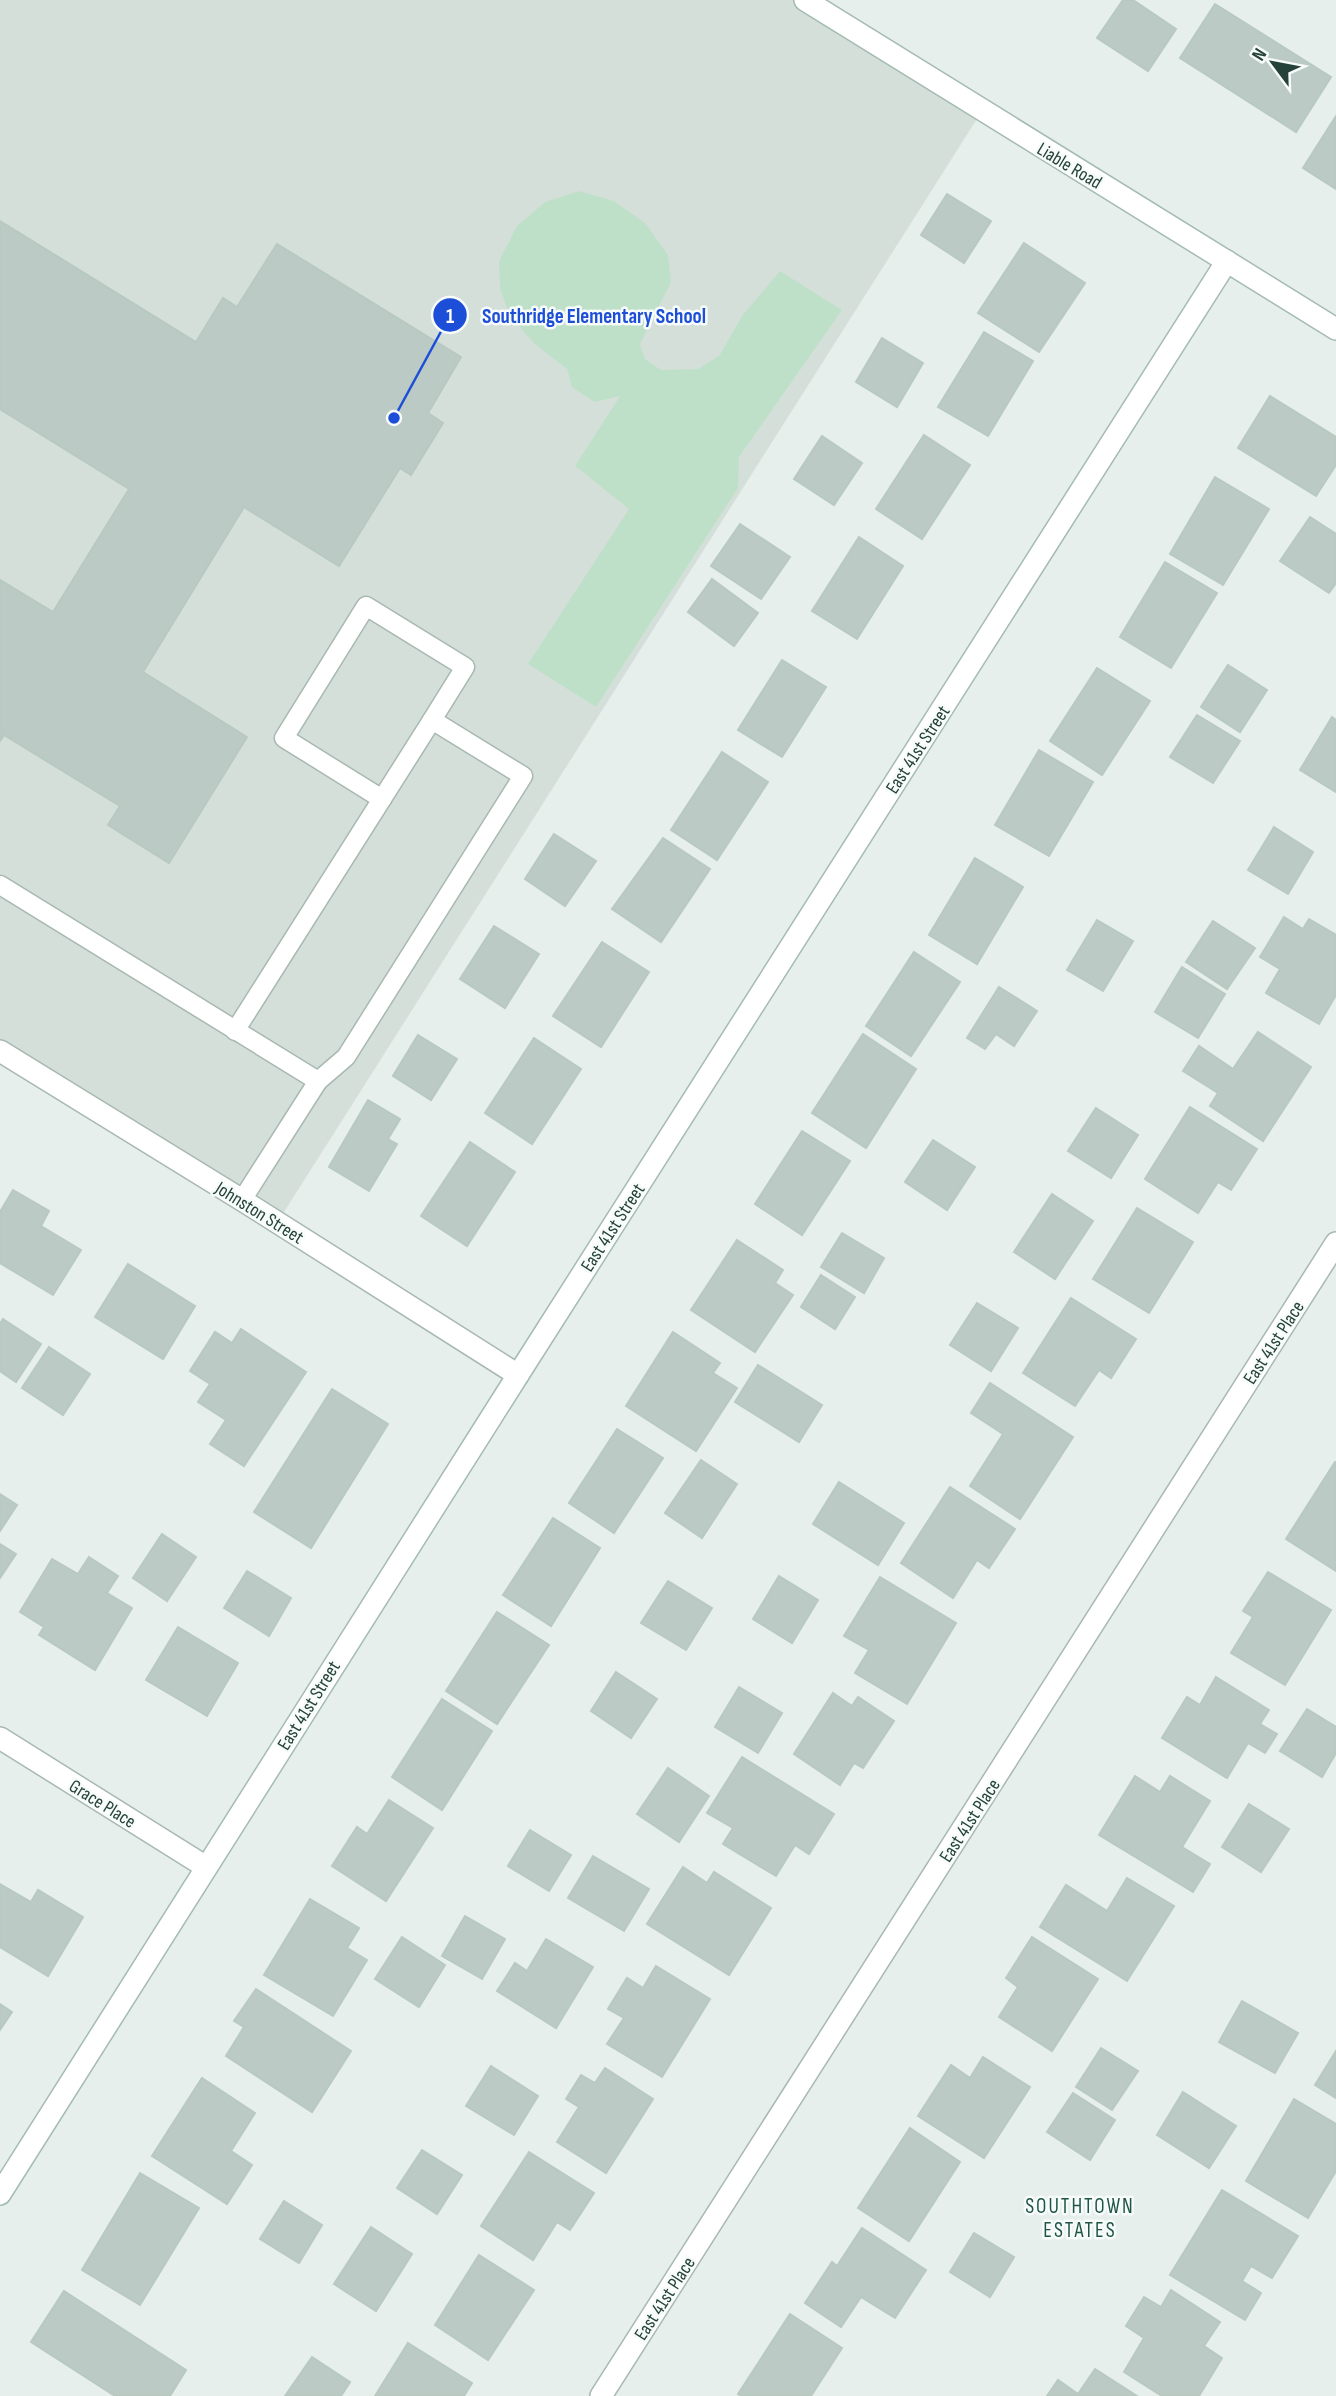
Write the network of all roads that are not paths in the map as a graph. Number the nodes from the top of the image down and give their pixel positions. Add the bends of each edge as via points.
1 (805, 0) edge
2 (1227, 261) junction
3 (1336, 329) edge
4 (432, 720) junction
5 (382, 799) junction
6 (0, 884) edge
7 (235, 1031) junction
8 (0, 1051) edge
9 (318, 1081) junction
10 (242, 1200) junction
11 (1336, 1244) edge
12 (518, 1375) junction
13 (0, 1738) edge
14 (206, 1867) junction
15 (0, 2194) edge
16 (601, 2396) edge

1 - 2 street, Liable Road
2 - 3 street, Liable Road
2 - 12 street, East 41st Street
4 - 5 lane
4 - 5 lane via 465,667 366,606 284,738
4 - 9 lane via 523,776 346,1057
5 - 7 lane
6 - 7 lane
7 - 9 lane
8 - 10 street, Johnston Street
9 - 10 lane
10 - 12 street, Johnston Street
11 - 16 street, East 41st Place
12 - 14 street, East 41st Street
13 - 14 street, Grace Place
14 - 15 street, East 41st Street

